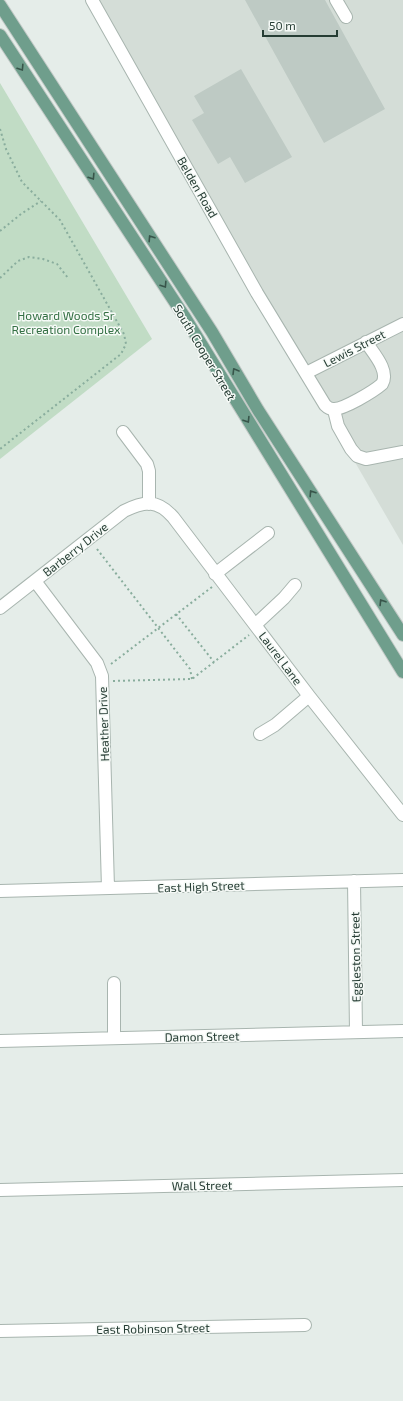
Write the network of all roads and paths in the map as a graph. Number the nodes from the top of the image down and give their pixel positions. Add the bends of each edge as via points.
1 (92, 0) edge
2 (336, 0) edge
3 (0, 5) edge
4 (346, 17) dead end
5 (0, 35) edge
6 (0, 129) edge
7 (41, 201) junction
8 (0, 231) edge
9 (0, 278) edge
10 (68, 278) dead end
11 (403, 324) edge
12 (366, 342) junction
13 (306, 373) junction
14 (334, 410) junction
15 (123, 432) dead end
16 (0, 449) edge
17 (403, 452) edge
18 (152, 504) junction
19 (268, 533) dead end
20 (97, 549) dead end
21 (216, 574) junction
22 (36, 580) junction
23 (295, 585) dead end
24 (212, 587) dead end
25 (0, 608) edge
26 (176, 614) junction
27 (256, 624) junction
28 (158, 628) junction
29 (249, 635) dead end
30 (403, 635) edge
31 (214, 662) junction
32 (111, 664) dead end
33 (403, 672) edge
34 (192, 679) junction
35 (113, 681) dead end
36 (309, 696) junction
37 (260, 734) dead end
38 (403, 815) edge
39 (403, 880) edge
40 (354, 881) junction
41 (108, 888) junction
42 (0, 891) edge
43 (114, 983) dead end
44 (403, 1030) edge
45 (356, 1032) junction
46 (114, 1038) junction
47 (0, 1041) edge
48 (403, 1180) edge
49 (0, 1190) edge
50 (305, 1325) dead end
51 (0, 1332) edge

1 - 13 street, Belden Road
2 - 4 street
30 -> 3 main road, South Cooper Street via 258,410 212,332
5 -> 33 main road, South Cooper Street via 184,316
6 - 7 path via 6,149 22,182
7 - 8 path
7 - 16 path via 60,220 124,334 126,344 121,354
9 - 10 path via 18,261 29,257 57,264
11 - 12 street, Lewis Street
12 - 13 street, Lewis Street
12 - 14 street via 382,366 384,380 379,387
13 - 14 street, Belden Road via 328,408
14 - 17 street via 338,426 357,456 366,459
15 - 18 street via 147,464
18 - 21 street, Laurel Lane via 173,517
18 - 22 street, Barberry Drive via 138,504 124,511
19 - 21 street
20 - 28 path
21 - 27 street, Laurel Lane
22 - 25 street, Barberry Drive
22 - 41 street, Heather Drive via 97,663 102,676
23 - 27 street
24 - 26 path
26 - 28 path
26 - 31 path
27 - 36 street, Laurel Lane
28 - 32 path
28 - 34 path via 190,669
29 - 31 path
31 - 34 path
34 - 35 path
36 - 37 street via 275,725
36 - 38 street, Laurel Lane
39 - 40 street, East High Street
40 - 41 street, East High Street
40 - 45 street, Eggleston Street
41 - 42 street, East High Street
43 - 46 street
44 - 45 street, Damon Street
45 - 46 street, Damon Street
46 - 47 street, Damon Street
48 - 49 street, Wall Street
50 - 51 street, East Robinson Street

